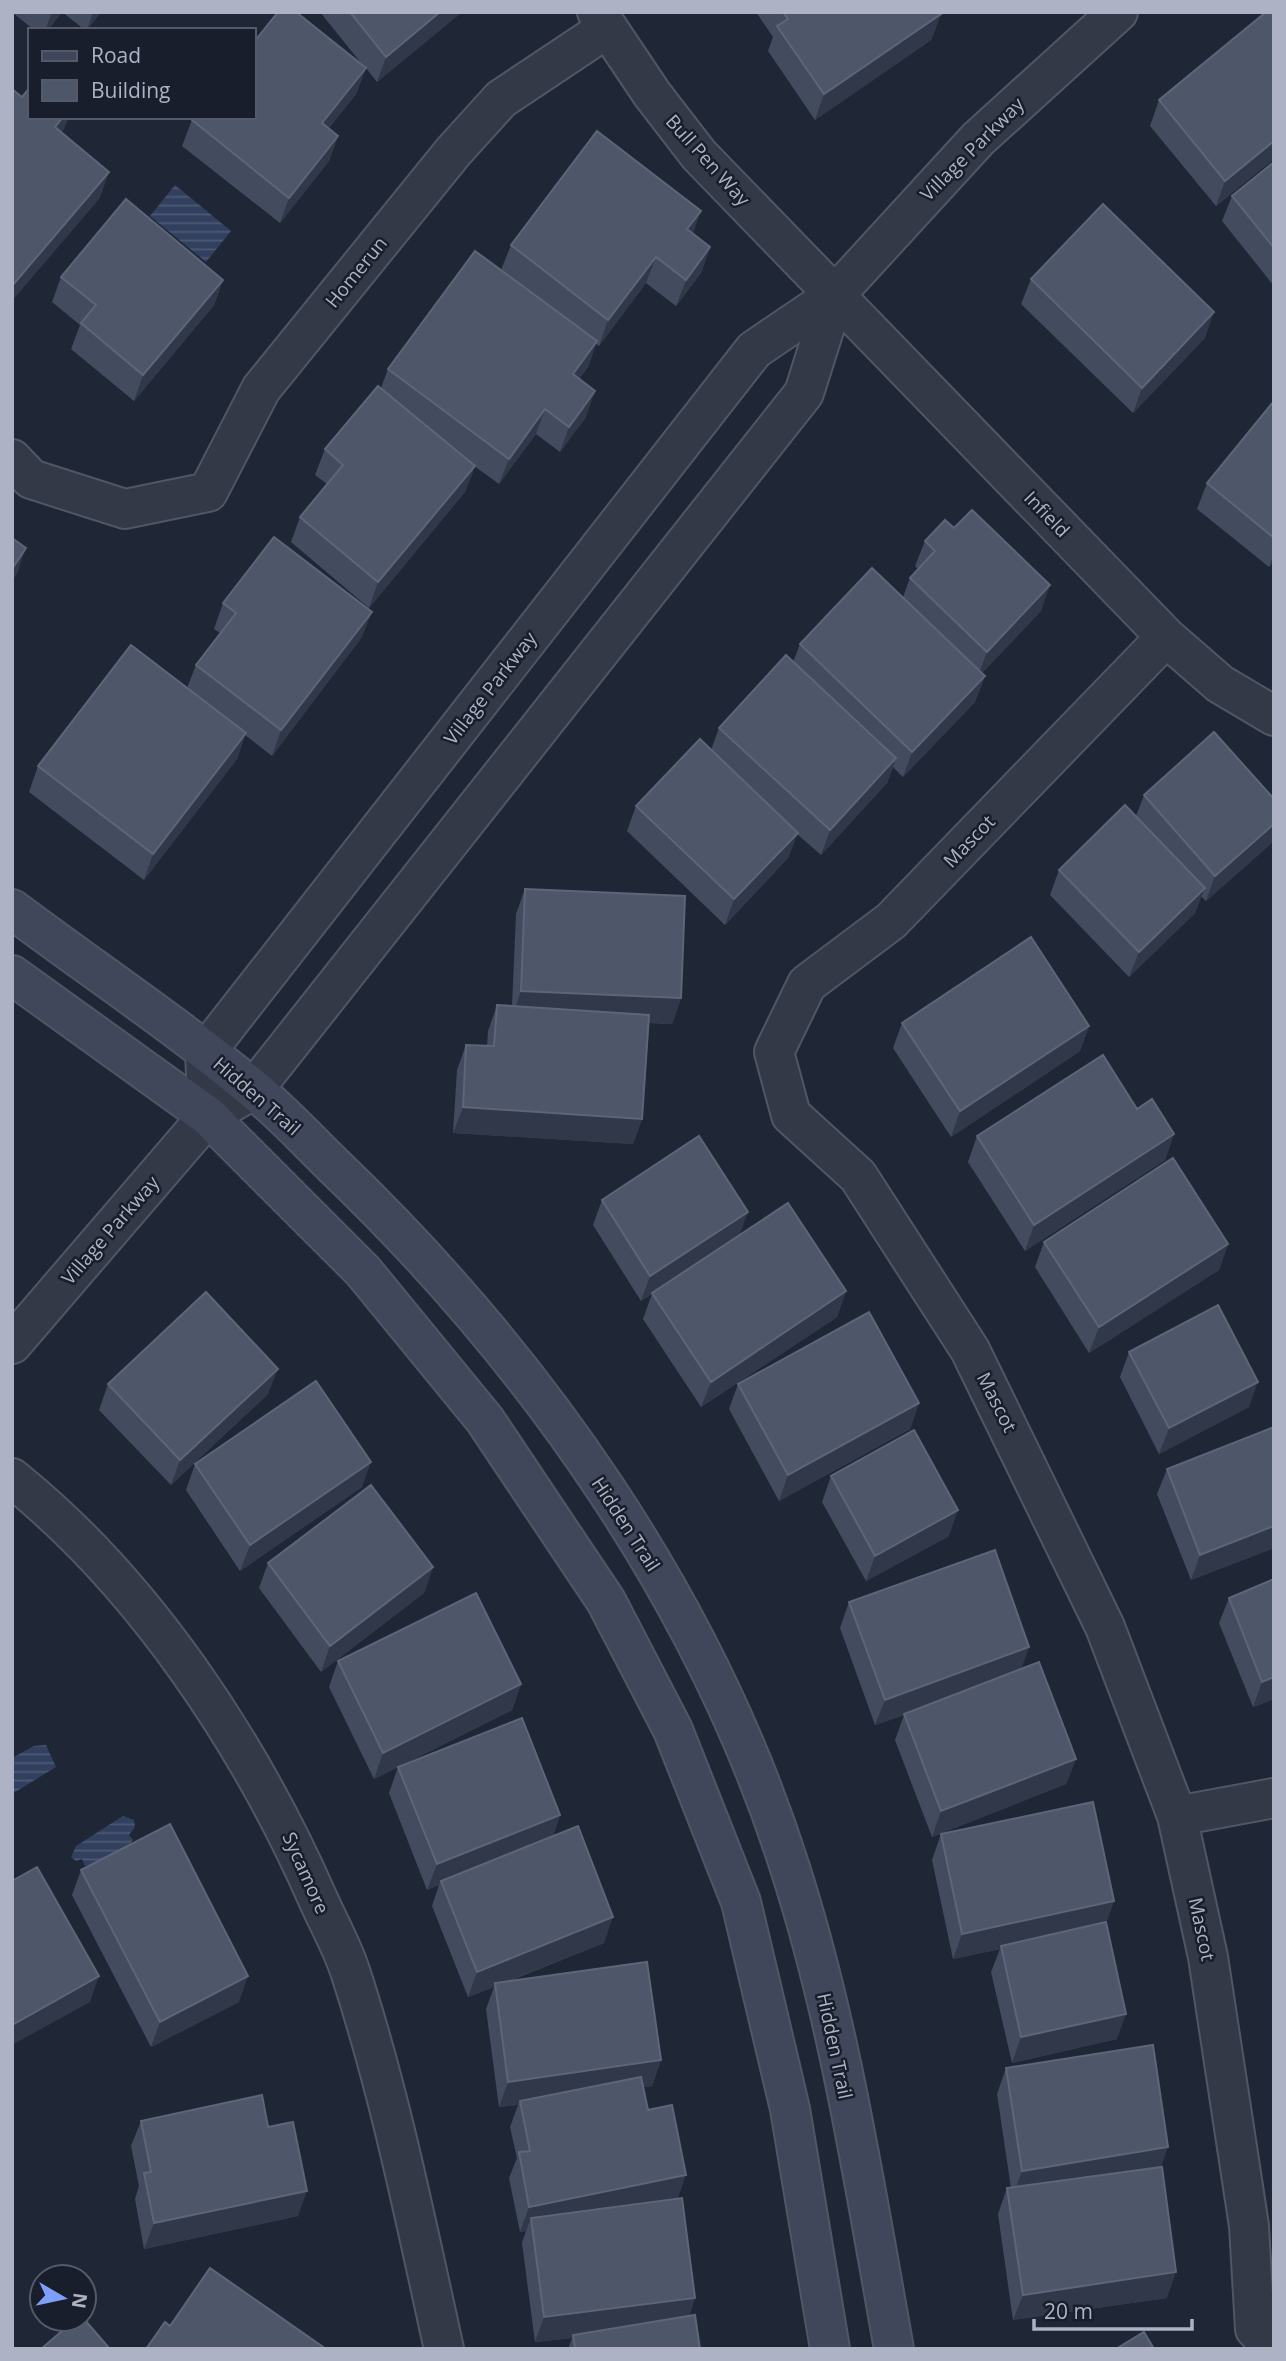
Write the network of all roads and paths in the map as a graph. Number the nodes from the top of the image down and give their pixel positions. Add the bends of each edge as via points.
1 (1118, 12) edge
2 (602, 20) edge
3 (835, 295) junction
4 (12, 460) edge
5 (1166, 637) junction
6 (1274, 716) edge
7 (12, 909) edge
8 (12, 975) edge
9 (205, 1053) junction
10 (254, 1089) junction
11 (208, 1116) junction
12 (12, 1344) edge
13 (12, 1478) edge
14 (1274, 1798) edge
15 (1177, 1816) junction
16 (1274, 2348) edge
17 (444, 2349) edge
18 (830, 2349) edge
19 (894, 2349) edge

1 - 3 street, Village Parkway via 978,139
2 - 3 street, Bull Pen Way via 699,155
2 - 4 street, Homerun via 501,99 453,152 261,389 208,492 125,509 31,479
3 - 5 street, Infield
3 - 9 street, Village Parkway via 754,350
3 - 10 street, Village Parkway via 804,393
5 - 6 street, Infield via 1220,684
5 - 15 street, Mascot via 891,921 807,984 774,1052 791,1115 858,1176 970,1350 1105,1627
7 - 9 street, Hidden Trail
8 - 11 street
9 - 10 street, Hidden Trail
9 - 11 street
10 - 11 street, Village Parkway
10 - 19 street, Hidden Trail via 401,1231 488,1330 638,1537 694,1636 744,1745 789,1865 817,1962
11 - 12 street, Village Parkway
11 - 18 street via 363,1271 485,1420 606,1601 673,1730 741,1902 790,2109
13 - 17 street, Sycamore via 125,1585 208,1701 288,1831 351,1972 396,2132
14 - 15 street
15 - 16 street, Mascot via 1208,1957 1245,2199 1255,2329

